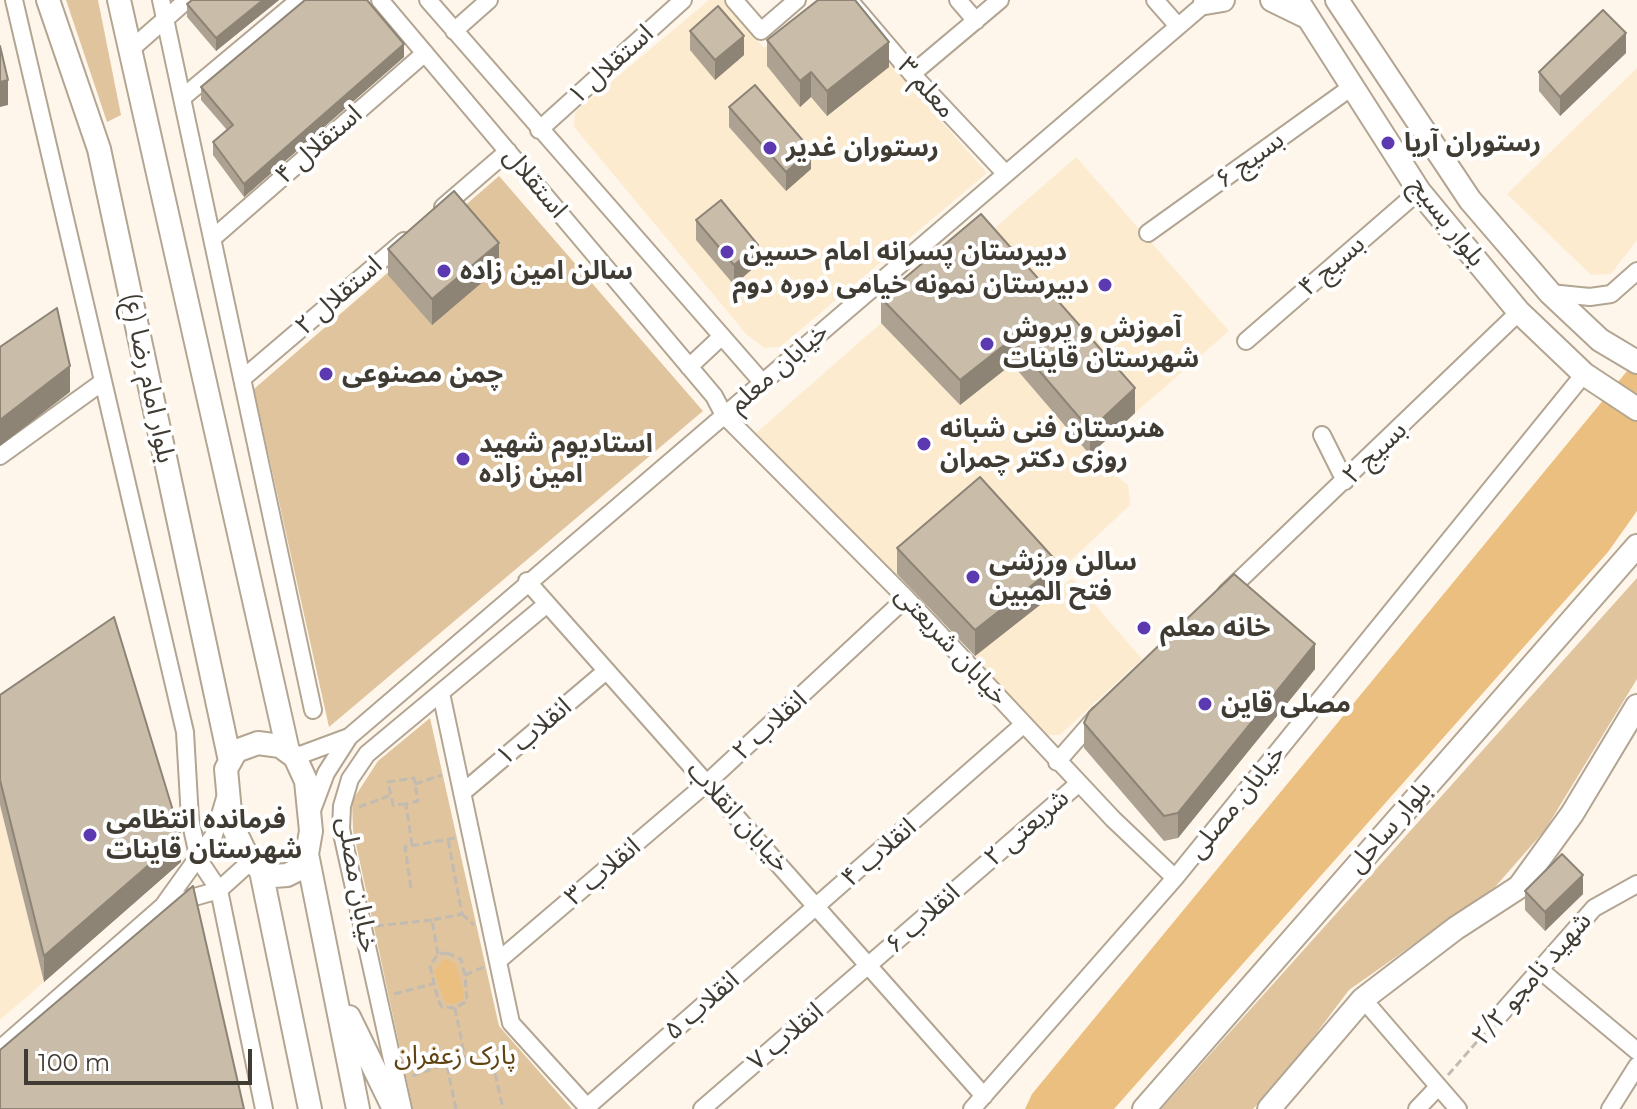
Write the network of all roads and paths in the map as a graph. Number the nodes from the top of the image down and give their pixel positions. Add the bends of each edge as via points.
1 (14, 0) edge
2 (48, 0) edge
3 (119, 0) edge
4 (161, 0) edge
5 (187, 0) edge
6 (299, 0) edge
7 (380, 0) edge
8 (428, 0) edge
9 (489, 0) edge
10 (683, 0) edge
11 (734, 0) edge
12 (797, 0) edge
13 (849, 0) edge
14 (958, 0) edge
15 (1000, 0) edge
16 (1155, 0) edge
17 (1272, 0) edge
18 (1297, 0) edge
19 (1337, 0) edge
20 (1212, 1) edge
21 (165, 19) junction
22 (976, 21) junction
23 (1313, 21) junction
24 (1177, 25) junction
25 (454, 31) junction
26 (130, 50) junction
27 (425, 53) junction
28 (912, 74) junction
29 (1353, 86) junction
30 (182, 98) junction
31 (539, 130) junction
32 (508, 151) junction
33 (1005, 173) junction
34 (1419, 191) junction
35 (1148, 233) dead end
36 (213, 238) junction
37 (1636, 272) edge
38 (1637, 283) edge
39 (1550, 293) junction
40 (1519, 312) junction
41 (720, 338) junction
42 (1246, 341) dead end
43 (1637, 362) edge
44 (689, 367) junction
45 (1584, 374) junction
46 (242, 379) junction
47 (762, 382) junction
48 (101, 383) junction
49 (1637, 409) edge
50 (724, 415) junction
51 (1322, 435) dead end
52 (0, 456) edge
53 (1345, 481) junction
54 (1637, 546) edge
55 (527, 581) junction
56 (1222, 597) edge
57 (906, 598) junction
58 (547, 604) junction
59 (606, 671) junction
60 (441, 693) junction
61 (1115, 698) edge
62 (1637, 706) edge
63 (313, 710) dead end
64 (1024, 724) junction
65 (349, 737) junction
66 (291, 754) junction
67 (230, 761) junction
68 (1057, 762) junction
69 (457, 770) junction
70 (708, 782) junction
71 (415, 784) junction
72 (1078, 784) junction
73 (226, 792) junction
74 (462, 793) junction
75 (391, 795) junction
76 (406, 804) junction
77 (355, 808) dead end
78 (310, 816) junction
79 (470, 833) junction
80 (448, 840) junction
81 (412, 846) junction
82 (307, 854) junction
83 (199, 860) junction
84 (256, 866) junction
85 (975, 873) joint
86 (1175, 878) junction
87 (411, 888) dead end
88 (219, 890) junction
89 (1634, 890) edge
90 (163, 906) junction
91 (818, 906) junction
92 (432, 920) junction
93 (364, 928) junction
94 (438, 954) junction
95 (498, 961) junction
96 (871, 965) junction
97 (1540, 970) junction
98 (465, 975) junction
99 (433, 984) junction
100 (337, 994) junction
101 (378, 997) junction
102 (1363, 999) junction
103 (455, 1008) junction
104 (1498, 1017) joint
105 (511, 1023) junction
106 (0, 1049) edge
107 (1637, 1051) edge
108 (492, 1060) junction
109 (466, 1063) junction
110 (447, 1064) junction
111 (1637, 1066) edge
112 (397, 1081) junction
113 (1438, 1087) junction
114 (984, 1096) junction
115 (588, 1108) edge
116 (264, 1109) edge
117 (310, 1109) edge
118 (358, 1109) edge
119 (394, 1109) edge
120 (403, 1109) edge
121 (456, 1109) edge
122 (503, 1109) edge
123 (702, 1109) edge
124 (972, 1109) edge
125 (1144, 1109) edge
126 (1269, 1109) edge
127 (1417, 1109) edge
128 (1458, 1109) edge
129 (1610, 1109) edge

1 - 48 street
2 - 67 main road, بلوار امام رضا (ع) via 99,149
3 - 26 main road, بلوار امام رضا (ع)
4 - 21 street
5 - 21 street
6 - 30 street
7 - 27 street, استقلال
8 - 25 street, استقلال
9 - 25 street
10 - 31 street, استقلال ۱
11 - 12 street via 761,31
13 - 28 street, معلم ۳
14 - 22 street
15 - 22 street
16 - 24 street
17 - 23 main road
18 - 23 main road, بلوار بسیج
19 - 39 main road, بلوار بسیج via 1460,187
20 - 24 street, خیابان معلم
21 - 26 street
21 - 30 street
22 - 28 street
23 - 29 main road, بلوار بسیج
24 - 33 street, خیابان معلم
25 - 31 street, استقلال
26 - 66 main road, بلوار امام رضا (ع)
27 - 32 street, استقلال
27 - 36 street, استقلال ۴
28 - 33 street, معلم ۳
29 - 34 main road, بلوار بسیج
29 - 35 street, بسیج ۶
30 - 36 street
31 - 41 street, استقلال
32 - 44 street, استقلال
32 - 46 street, استقلال ۲
33 - 47 street, خیابان معلم
34 - 40 main road, بلوار بسیج
34 - 42 street, بسیج ۴
36 - 46 street
37 - 38 street
37 - 39 street via 1611,294
39 - 43 main road, بلوار بسیج via 1600,340
40 - 45 main road, بلوار بسیج
40 - 53 street, بسیج ۲
41 - 44 street
41 - 47 street, استقلال
44 - 50 street, استقلال
45 - 49 main road, بلوار بسیج
45 - 86 street, خیابان مصلی
46 - 63 street
47 - 50 street, خیابان معلم
48 - 52 street
48 - 83 street via 185,732 190,819
50 - 55 street, خیابان معلم
50 - 57 street, خیابان شریعتی
51 - 53 street
53 - 56 street, بسیج ۲
54 - 125 main road, بلوار ساحل
55 - 58 street, خیابان انقلاب
55 - 65 street, خیابان معلم
57 - 64 street, خیابان شریعتی
57 - 70 street, انقلاب ۲
58 - 59 street, خیابان انقلاب
58 - 60 street, خیابان مصلی
59 - 70 street, خیابان انقلاب
59 - 74 street, انقلاب ۱
60 - 69 street
60 - 93 street, خیابان مصلی via 377,745 350,779 341,829
61 - 68 street
62 - 102 main road via 1572,814 1519,887
64 - 68 street, خیابان شریعتی
64 - 91 street, انقلاب ۴
65 - 66 street
65 - 78 street via 326,773
66 - 67 main road via 280,746 258,743 236,751
66 - 78 main road via 306,781
67 - 73 main road
68 - 72 street, خیابان شریعتی
69 - 71 path
69 - 74 street
70 - 91 street, خیابان انقلاب
70 - 95 street, انقلاب ۳
71 - 75 path via 414,778 388,782
71 - 76 path via 418,801
72 - 85 street, شریعتی ۲
72 - 86 street, خیابان شریعتی
73 - 83 street via 214,835
73 - 84 main road via 231,823
74 - 79 street
75 - 76 path via 393,805
75 - 77 path
76 - 81 path
78 - 82 main road
79 - 80 path
79 - 95 street
80 - 81 path
80 - 92 path via 462,914
81 - 87 path via 405,847
82 - 84 main road via 301,868 287,875 274,876
82 - 100 main road
83 - 88 street
83 - 90 street
84 - 88 street
84 - 117 main road
85 - 96 street, انقلاب ۶
86 - 114 street, خیابان مصلی
88 - 90 street
88 - 116 street
89 - 97 street, شهید نامجو ۲/۲ via 1594,908
90 - 106 street
91 - 96 street, خیابان انقلاب
91 - 115 street, انقلاب ۵
92 - 93 path
92 - 94 path
93 - 101 street, خیابان مصلی
94 - 98 path via 456,955
94 - 99 path via 430,966
95 - 98 path
95 - 105 street
96 - 114 street, خیابان انقلاب
96 - 123 street, انقلاب ۷
97 - 104 street, شهید نامجو ۲/۲
97 - 107 street
98 - 103 path via 467,1001
99 - 101 path
99 - 103 path via 442,1007
100 - 118 main road
100 - 119 main road
101 - 112 street, خیابان مصلی
102 - 113 street
102 - 126 main road
103 - 109 path
104 - 113 path, شهید نامجو ۲/۲
105 - 108 path
105 - 115 street
108 - 109 path
108 - 122 path
109 - 110 path
110 - 112 path
110 - 121 path
111 - 129 street
112 - 120 street, خیابان مصلی
113 - 127 street
113 - 128 street
114 - 124 street, خیابان مصلی

